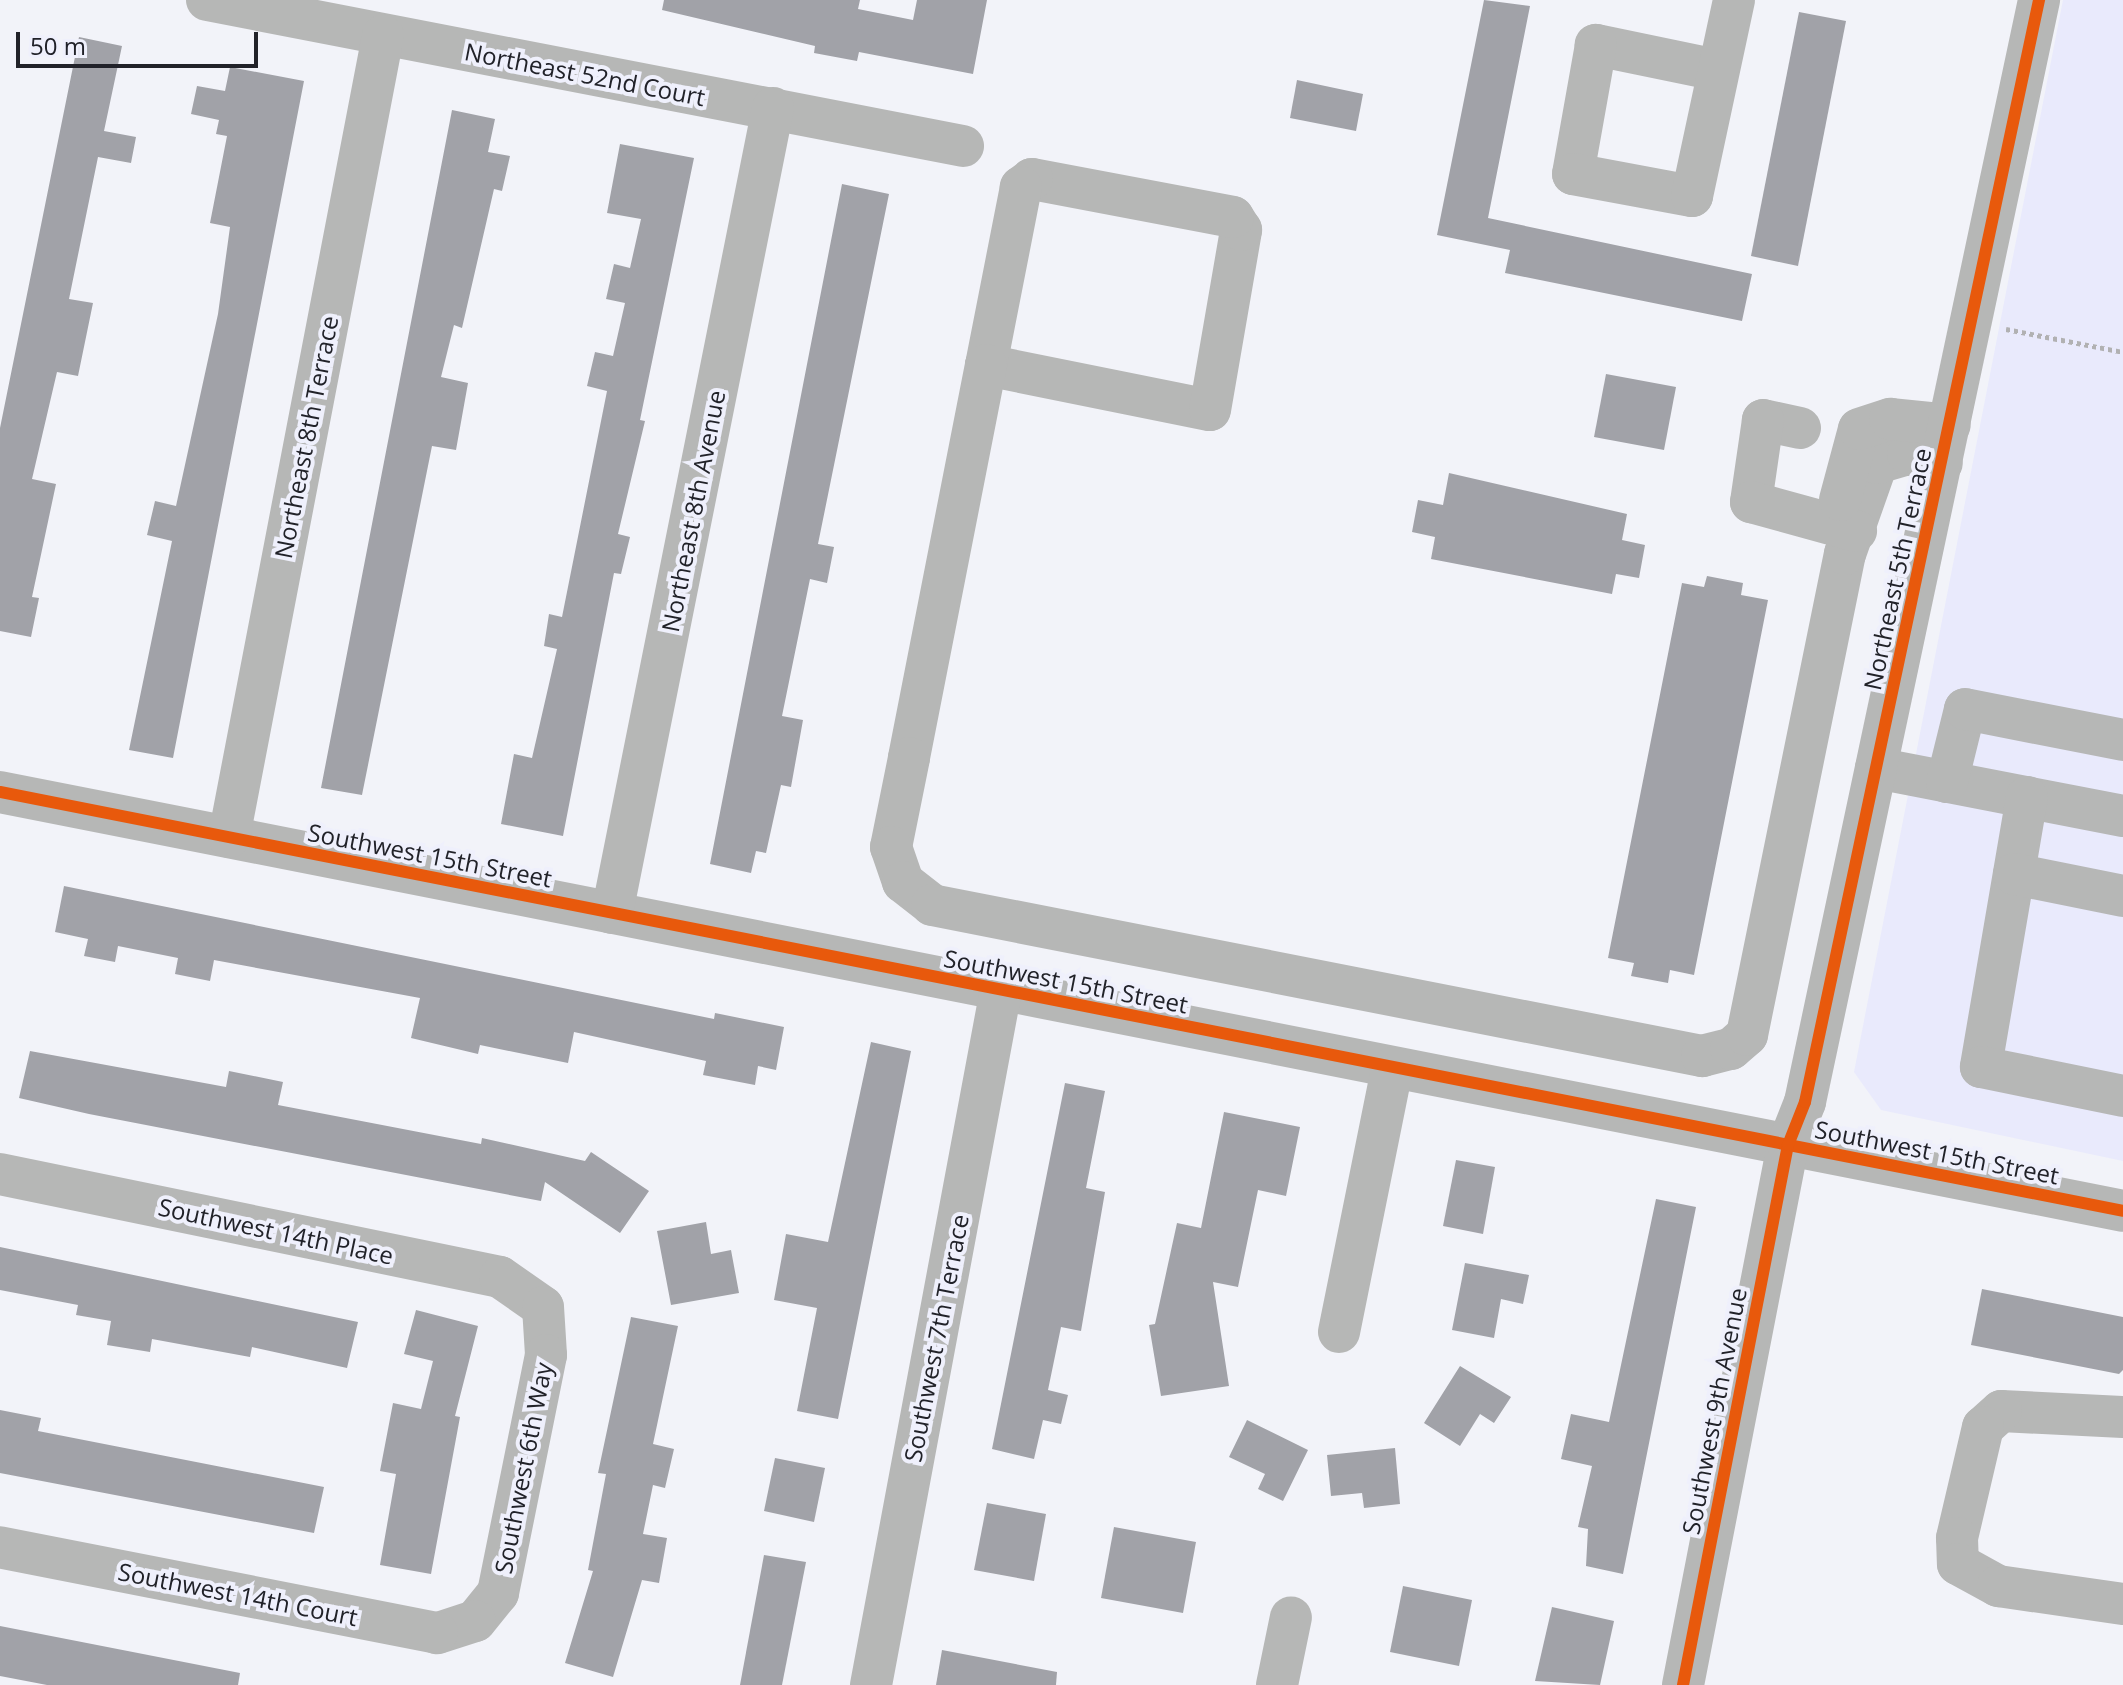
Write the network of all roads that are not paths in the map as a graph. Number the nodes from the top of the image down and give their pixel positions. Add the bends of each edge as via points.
1 (207, 0) edge
2 (1734, 0) edge
3 (2039, 0) edge
4 (383, 36) junction
5 (1717, 70) dead end
6 (773, 108) junction
7 (963, 146) dead end
8 (986, 365) junction
9 (1800, 428) dead end
10 (1946, 444) junction
11 (1845, 528) junction
12 (2123, 740) edge
13 (1876, 768) junction
14 (1947, 782) junction
15 (0, 792) edge
16 (2027, 797) junction
17 (2123, 816) edge
18 (229, 837) junction
19 (2014, 874) junction
20 (2123, 896) edge
21 (612, 913) junction
22 (1001, 990) junction
23 (1392, 1068) junction
24 (2123, 1096) edge
25 (1788, 1145) junction
26 (0, 1174) edge
27 (2123, 1211) edge
28 (543, 1307) joint
29 (1339, 1332) dead end
30 (2123, 1417) edge
31 (0, 1547) edge
32 (2123, 1604) edge
33 (1291, 1617) dead end
34 (475, 1621) joint
35 (871, 1685) edge
36 (1277, 1685) edge
37 (1683, 1685) edge

1 - 4 street, Northeast 52nd Court
2 - 5 street
3 - 10 street, Northeast 5th Terrace
4 - 6 street, Northeast 52nd Court
4 - 18 street, Northeast 8th Terrace
6 - 7 street, Northeast 52nd Court
6 - 21 street, Northeast 8th Avenue
8 - 8 street via 1021,187 1032,179 1233,217 1241,230 1210,410
8 - 11 street via 891,847 903,882 932,905 1702,1056 1731,1049 1747,1035 1845,554
9 - 11 street via 1763,420 1751,502
10 - 11 street via 1877,463
10 - 13 street, Northeast 5th Terrace
12 - 14 street via 1965,709
13 - 14 street
13 - 25 street, Northeast 5th Terrace via 1805,1102
14 - 16 street
15 - 18 street, Southwest 15th Street
16 - 17 street
16 - 19 street
18 - 21 street, Southwest 15th Street
19 - 20 street
19 - 24 street via 1981,1067
21 - 22 street, Southwest 15th Street
22 - 23 street, Southwest 15th Street
22 - 35 street, Southwest 7th Terrace
23 - 25 street, Southwest 15th Street
23 - 29 street
25 - 27 street, Southwest 15th Street
25 - 37 street, Southwest 9th Avenue
26 - 28 street, Southwest 14th Place via 500,1277
28 - 34 street, Southwest 6th Way via 546,1355 498,1593
30 - 32 street via 2001,1411 1983,1427 1957,1538 1958,1564 1998,1586
31 - 34 street, Southwest 14th Court via 437,1633
33 - 36 street

